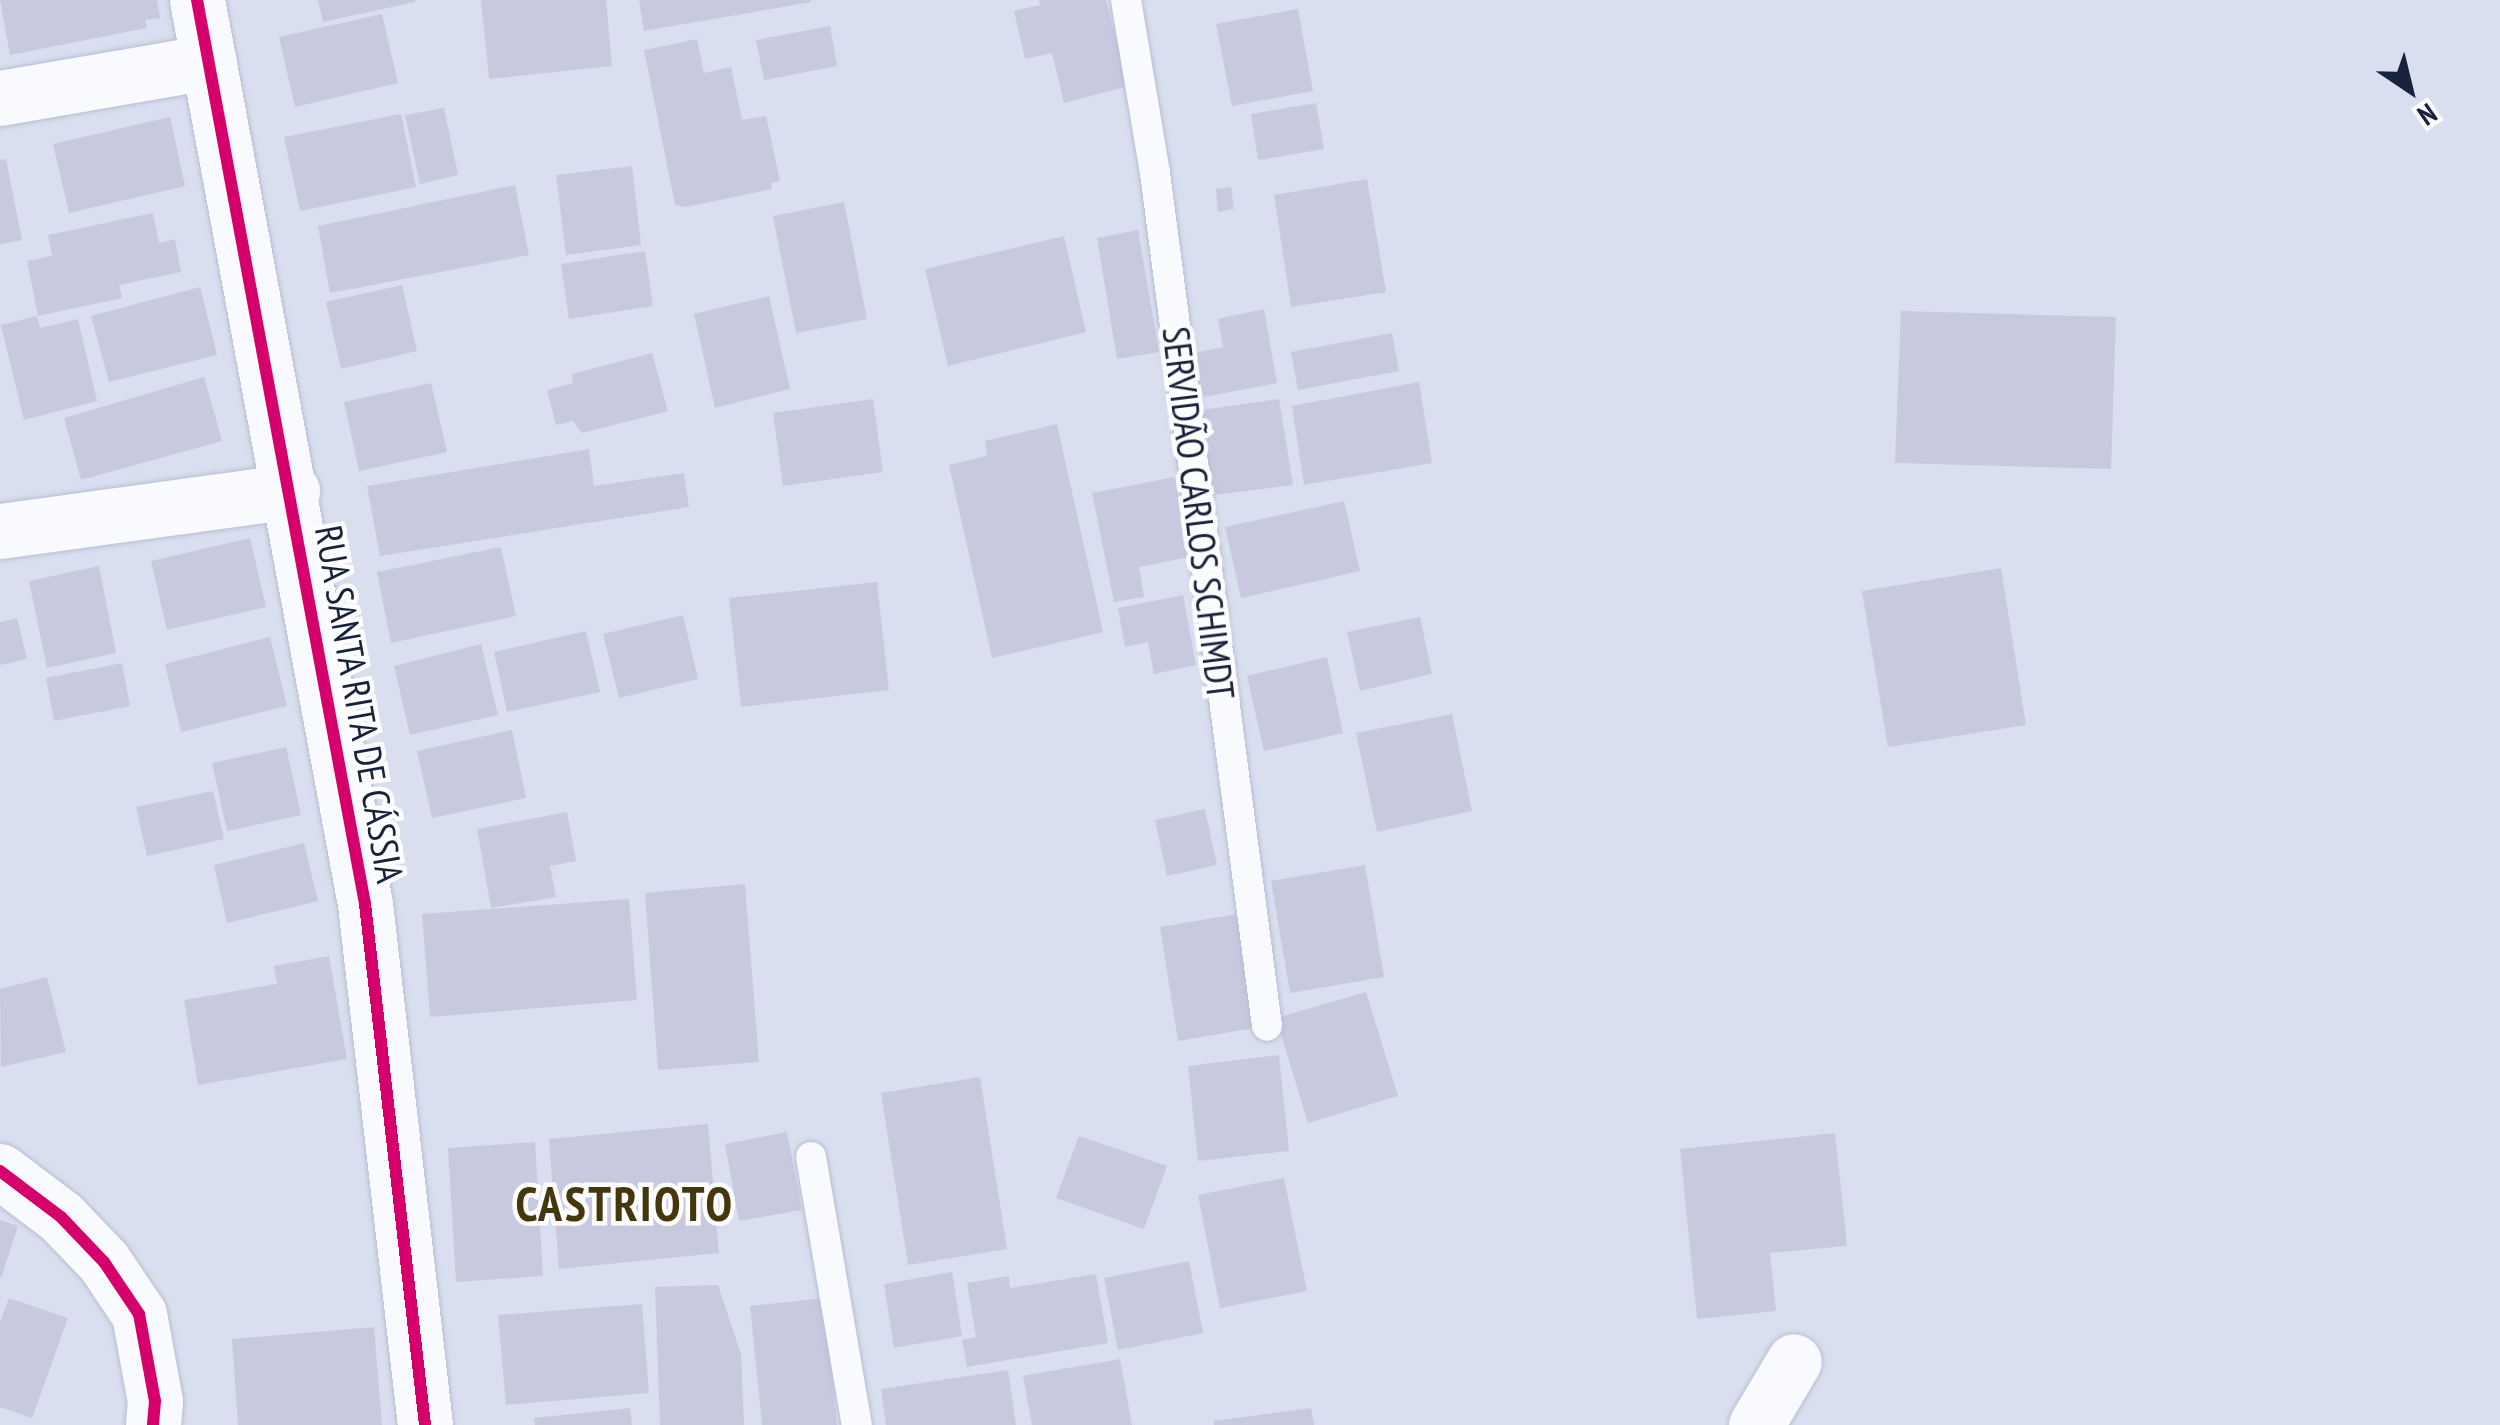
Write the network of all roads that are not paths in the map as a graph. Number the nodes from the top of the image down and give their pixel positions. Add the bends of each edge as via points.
1 (197, 0) edge
2 (1126, 0) edge
3 (209, 62) junction
4 (0, 98) edge
5 (292, 492) junction
6 (0, 531) edge
7 (1267, 1026) dead end
8 (810, 1157) dead end
9 (0, 1171) edge
10 (1794, 1362) dead end
11 (152, 1425) edge
12 (425, 1425) edge
13 (857, 1425) edge
14 (1756, 1425) edge

1 - 3 street, RUA SANTA RITA DE CÁSSIA
2 - 7 lane, SERVIDÃO CARLOS SCHIMDT via 1155,173
3 - 4 street
3 - 5 street, RUA SANTA RITA DE CÁSSIA
5 - 6 street
5 - 12 street, RUA SANTA RITA DE CÁSSIA via 365,904
8 - 13 lane
9 - 11 street via 61,1217 140,1314 155,1400
10 - 14 street

